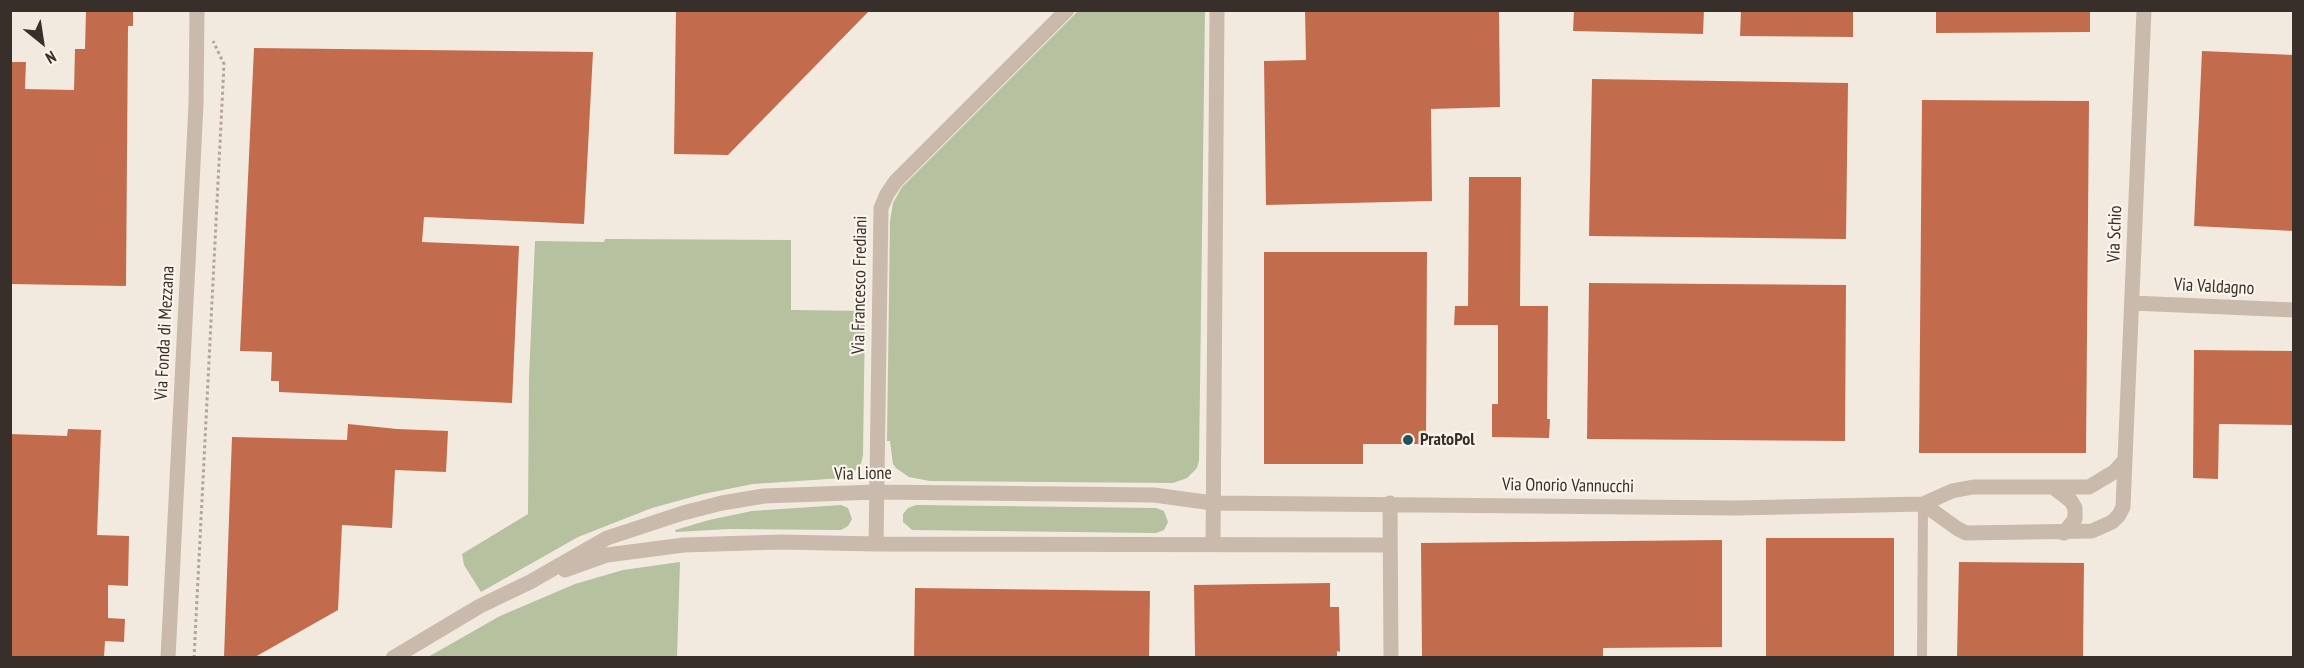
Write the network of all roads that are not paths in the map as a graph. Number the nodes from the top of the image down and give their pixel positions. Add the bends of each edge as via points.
1 (197, 10) edge
2 (1067, 10) edge
3 (1217, 10) edge
4 (2144, 10) edge
5 (2132, 303) junction
6 (2294, 310) edge
7 (2125, 460) junction
8 (2053, 487) junction
9 (876, 492) junction
10 (1213, 503) junction
11 (1390, 503) junction
12 (1923, 504) junction
13 (2064, 532) junction
14 (876, 544) junction
15 (1213, 544) junction
16 (1389, 545) junction
17 (530, 582) junction
18 (168, 657) edge
19 (393, 657) edge
20 (1391, 657) edge
21 (1922, 657) edge

1 - 18 street, Via Fonda di Mezzana via 196,105
2 - 9 street, Via Francesco Frediani via 896,181 880,208
3 - 10 street
4 - 5 street, Via Schio
5 - 6 street, Via Valdagno
5 - 7 street, Via Schio
7 - 8 street, Via Onorio Vannucchi via 2089,487
7 - 13 street via 2123,507 2119,515 2092,531
8 - 12 street, Via Onorio Vannucchi via 1964,488
8 - 13 street via 2075,507 2076,519
9 - 10 street, Via Lione via 1154,495
9 - 14 street, Via Francesco Frediani
9 - 17 street, Via Lione via 764,496 693,510 607,538
10 - 11 street, Via Onorio Vannucchi
10 - 15 street
11 - 12 street, Via Onorio Vannucchi via 1736,508
11 - 16 street
12 - 13 street via 1966,533
12 - 21 lane
14 - 15 street, Via Lione
14 - 17 street, Via Lione via 684,545 607,555
15 - 16 street
16 - 20 street
17 - 19 street, Via Lione

